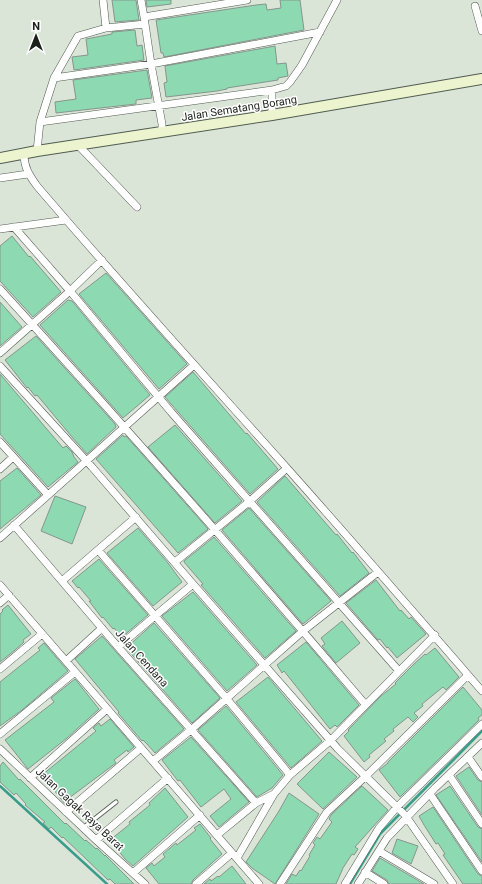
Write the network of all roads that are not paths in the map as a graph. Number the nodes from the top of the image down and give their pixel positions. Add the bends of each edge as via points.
1 (103, 0) edge
2 (141, 0) edge
3 (188, 0) edge
4 (247, 0) edge
5 (337, 0) edge
6 (234, 1) edge
7 (475, 6) dead end
8 (189, 9) junction
9 (144, 20) junction
10 (106, 28) junction
11 (482, 31) edge
12 (320, 32) junction
13 (151, 64) junction
14 (54, 78) junction
15 (482, 79) edge
16 (272, 92) junction
17 (159, 108) junction
18 (272, 111) junction
19 (40, 122) junction
20 (162, 128) junction
21 (78, 145) junction
22 (37, 148) junction
23 (24, 154) junction
24 (0, 158) edge
25 (28, 174) junction
26 (0, 178) edge
27 (137, 207) dead end
28 (66, 220) junction
29 (14, 227) junction
30 (0, 229) edge
31 (102, 260) junction
32 (0, 289) edge
33 (70, 292) junction
34 (32, 324) junction
35 (0, 353) edge
36 (194, 365) junction
37 (0, 366) edge
38 (158, 397) junction
39 (124, 426) junction
40 (0, 442) edge
41 (13, 457) junction
42 (86, 460) junction
43 (287, 468) junction
44 (0, 469) edge
45 (48, 495) junction
46 (250, 501) junction
47 (136, 517) junction
48 (14, 525) junction
49 (214, 530) junction
50 (0, 538) edge
51 (98, 550) junction
52 (175, 562) junction
53 (378, 572) junction
54 (62, 581) junction
55 (193, 584) junction
56 (0, 586) edge
57 (9, 596) junction
58 (0, 603) edge
59 (340, 603) junction
60 (155, 616) junction
61 (102, 628) junction
62 (303, 631) junction
63 (42, 634) junction
64 (435, 635) junction
65 (118, 647) junction
66 (66, 661) junction
67 (265, 665) junction
68 (0, 669) edge
69 (399, 671) junction
70 (75, 672) junction
71 (468, 675) junction
72 (482, 691) edge
73 (227, 699) junction
74 (365, 704) junction
75 (107, 709) junction
76 (482, 724) edge
77 (192, 730) junction
78 (0, 734) edge
79 (331, 740) junction
80 (482, 743) edge
81 (141, 748) junction
82 (0, 749) edge
83 (468, 757) junction
84 (153, 761) junction
85 (290, 775) junction
86 (449, 775) junction
87 (366, 776) junction
88 (482, 777) edge
89 (30, 778) junction
90 (168, 778) junction
91 (274, 794) junction
92 (430, 794) junction
93 (116, 802) dead end
94 (256, 803) junction
95 (66, 812) junction
96 (402, 812) junction
97 (200, 815) junction
98 (482, 824) edge
99 (84, 828) junction
100 (217, 835) junction
101 (96, 840) junction
102 (378, 851) junction
103 (235, 856) junction
104 (482, 871) edge
105 (365, 872) junction
106 (133, 873) junction
107 (145, 884) edge
108 (196, 884) edge
109 (259, 884) edge
110 (280, 884) edge
111 (345, 884) edge
112 (358, 884) edge
113 (384, 884) edge
114 (434, 884) edge
115 (453, 884) edge

1 - 10 street
2 - 9 street
3 - 8 street
4 - 6 street
5 - 12 street
6 - 8 street
7 - 11 street
8 - 9 street
9 - 10 street
9 - 13 street
10 - 14 street via 78,36
12 - 13 street
12 - 16 street via 290,82
13 - 14 street
13 - 17 street
14 - 19 street
15 - 18 street, Jalan Sematang Borang
16 - 17 street
16 - 18 street
17 - 19 street
17 - 20 street
18 - 20 street, Jalan Sematang Borang
19 - 22 street
20 - 21 street, Jalan Sematang Borang
21 - 22 street, Jalan Sematang Borang
21 - 27 street
22 - 23 street, Jalan Sematang Borang
23 - 24 street, Jalan Sematang Borang
23 - 25 street
25 - 26 street
25 - 28 street
28 - 29 street
28 - 31 street
29 - 30 street
29 - 33 street
31 - 33 street
31 - 36 street
32 - 34 street
33 - 34 street
33 - 38 street
34 - 35 street
34 - 39 street
36 - 38 street
36 - 43 street
37 - 42 street
38 - 39 street
38 - 46 street
39 - 42 street
39 - 49 street
40 - 41 street
41 - 44 street
41 - 45 street
42 - 45 street
42 - 47 street
43 - 46 street
43 - 53 street
45 - 48 street
46 - 49 street
46 - 59 street
47 - 51 street
47 - 52 street
48 - 50 street
48 - 54 street, Jalan Cendana
49 - 52 street
49 - 62 street
51 - 54 street
51 - 60 street
52 - 55 street
53 - 59 street
53 - 64 street
54 - 61 street, Jalan Cendana
55 - 60 street
55 - 67 street
56 - 57 street
57 - 58 street
57 - 63 street
59 - 62 street
59 - 69 street
60 - 65 street
60 - 73 street
61 - 65 street, Jalan Cendana
61 - 66 street
62 - 67 street
62 - 74 street
63 - 66 street
63 - 68 street
64 - 69 street
64 - 71 street
65 - 77 street, Jalan Cendana
66 - 70 street
67 - 73 street
67 - 79 street
69 - 74 street
70 - 75 street
70 - 78 street
71 - 72 street
71 - 87 street
73 - 77 street
73 - 85 street
74 - 79 street
75 - 81 street
75 - 89 street
76 - 96 street
77 - 84 street
77 - 94 street, Jalan Cendana
79 - 85 street
79 - 87 street
80 - 83 street
81 - 84 street
81 - 95 street
82 - 89 street, Jalan Gagak Raya Barat
83 - 86 street
83 - 88 street
84 - 90 street
85 - 91 street
86 - 92 street
86 - 98 street
87 - 96 street
87 - 110 street via 323,817
89 - 95 street, Jalan Gagak Raya Barat
90 - 97 street
90 - 101 street
91 - 94 street
91 - 103 street
92 - 96 street
92 - 104 street
93 - 99 lane
94 - 100 street
95 - 99 street, Jalan Gagak Raya Barat
96 - 102 street
96 - 111 street via 379,828
96 - 115 street
97 - 100 street
97 - 106 street
99 - 101 street, Jalan Gagak Raya Barat
100 - 103 street
101 - 106 street, Jalan Gagak Raya Barat
102 - 105 street
102 - 114 street
103 - 108 street
103 - 109 street
105 - 112 street
105 - 113 street
106 - 107 street, Jalan Gagak Raya Barat

